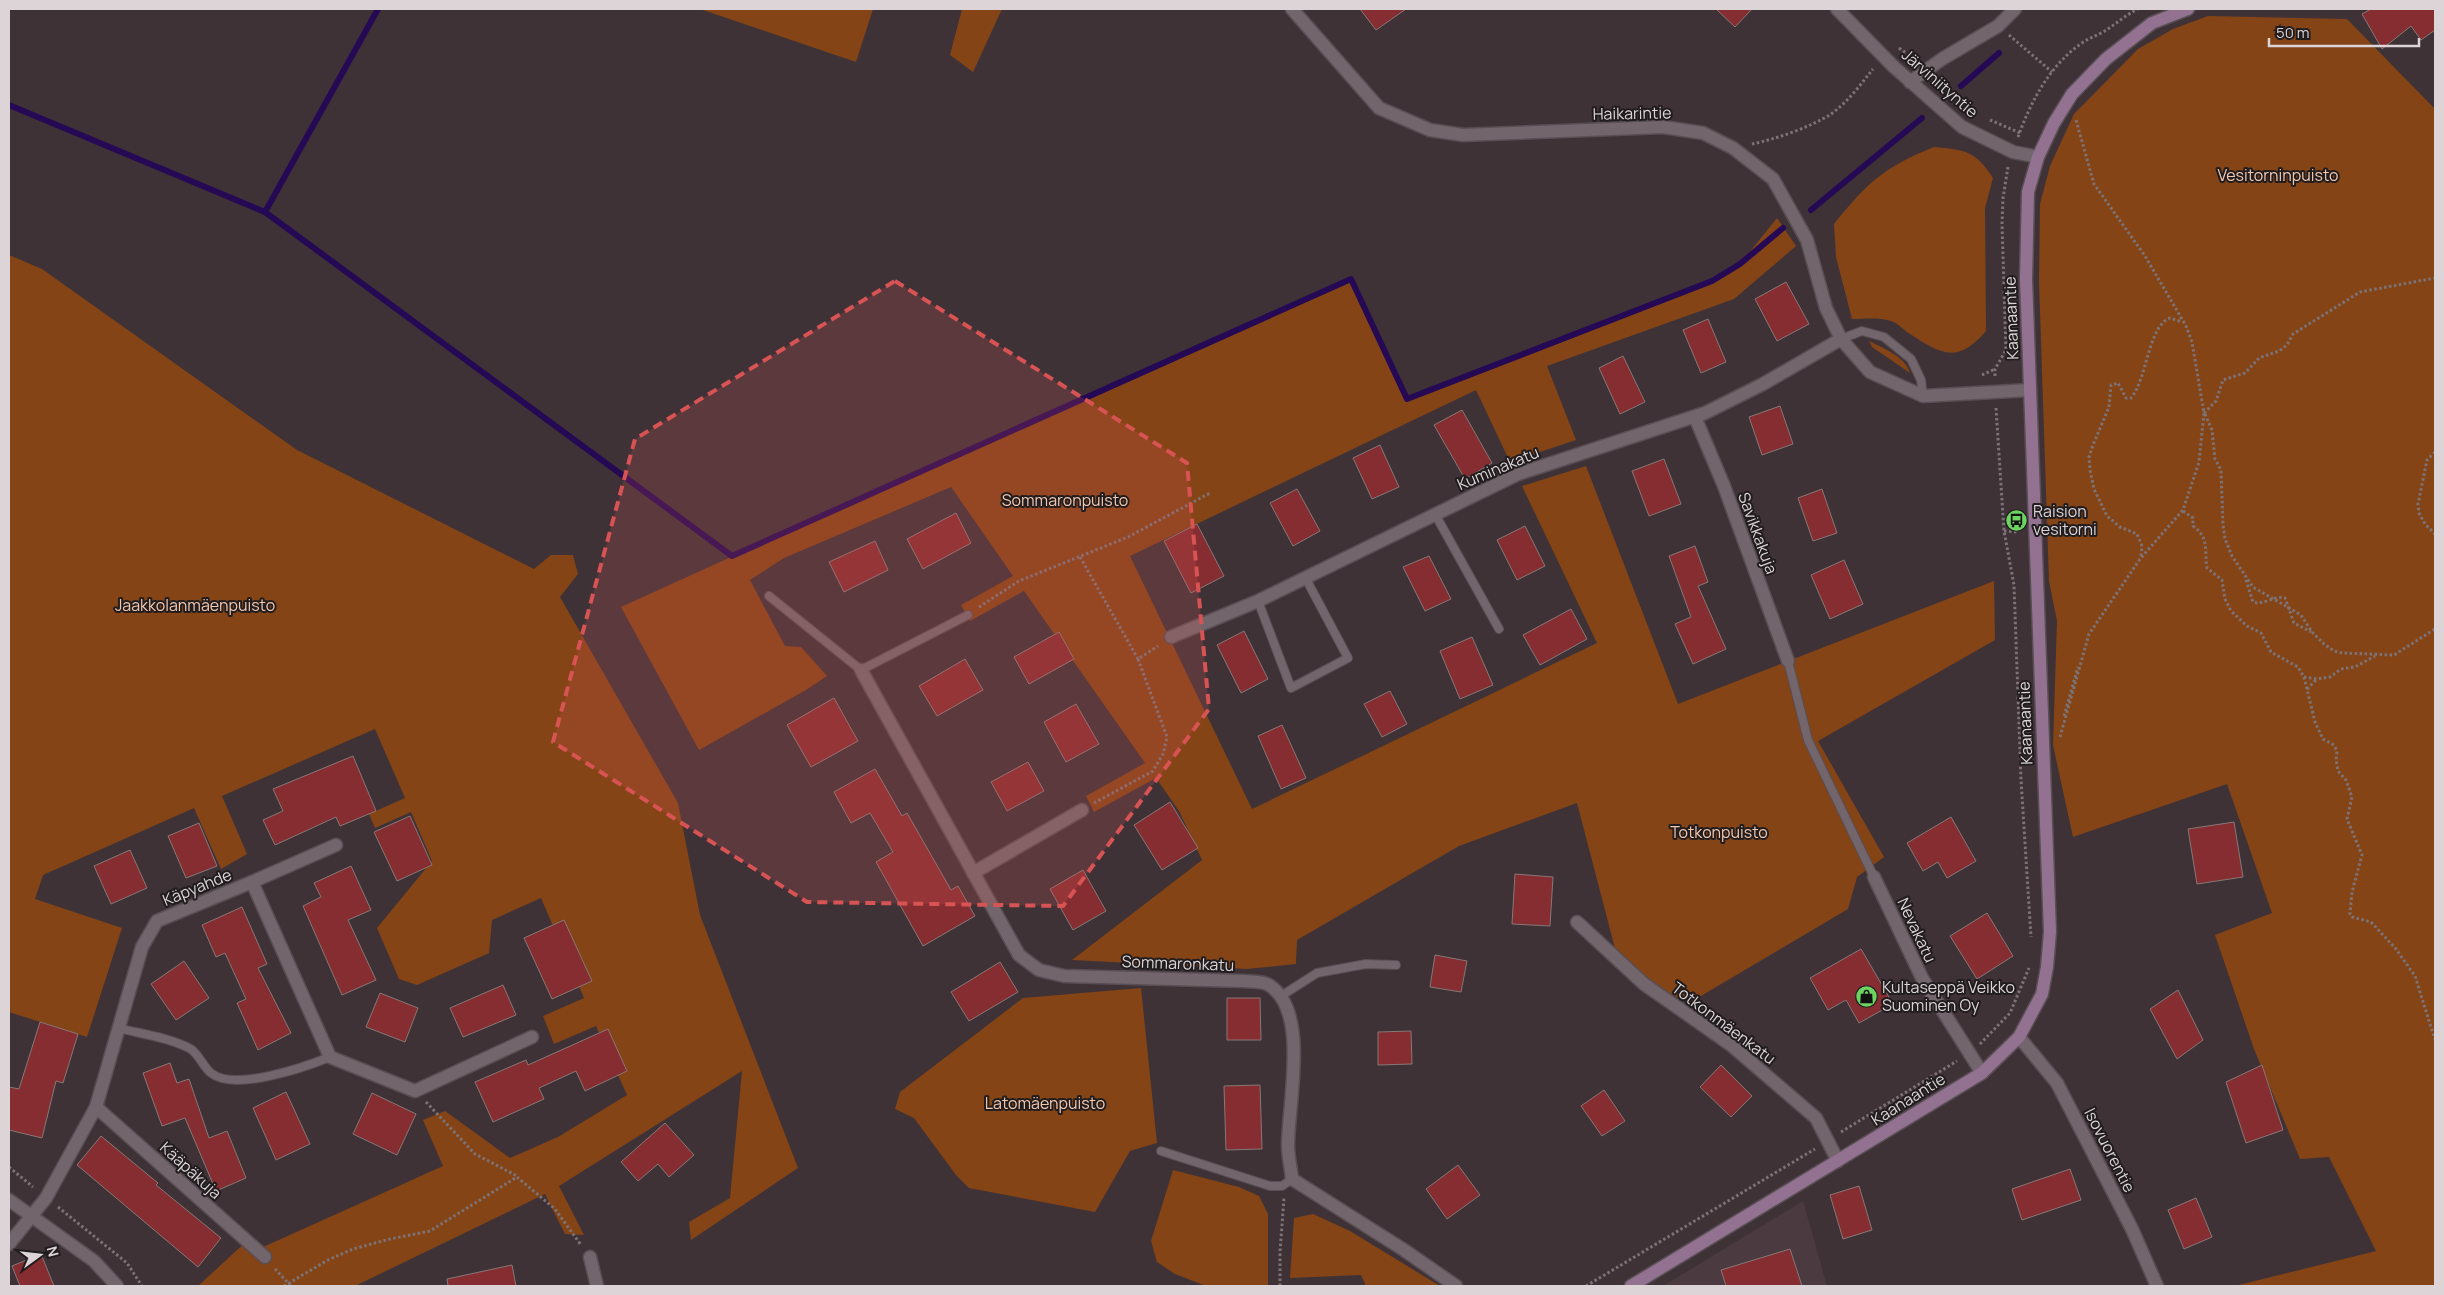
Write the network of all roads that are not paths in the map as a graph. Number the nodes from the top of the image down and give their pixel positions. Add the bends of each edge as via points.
1 (1292, 9) edge
2 (1837, 9) edge
3 (2015, 9) edge
4 (2188, 9) edge
5 (1910, 82) junction
6 (2038, 157) junction
7 (1841, 339) junction
8 (2030, 390) junction
9 (1923, 396) junction
10 (1695, 417) junction
11 (1435, 514) junction
12 (1305, 577) junction
13 (769, 596) dead end
14 (1258, 601) junction
15 (968, 615) road end
16 (1499, 629) dead end
17 (1170, 637) road end
18 (1788, 661) joint
19 (861, 670) junction
20 (1082, 810) road end
21 (336, 845) dead end
22 (973, 873) junction
23 (1874, 877) joint
24 (252, 882) junction
25 (1577, 922) dead end
26 (1396, 965) dead end
27 (1281, 996) junction
28 (118, 1028) junction
29 (532, 1037) dead end
30 (2020, 1037) junction
31 (330, 1057) junction
32 (1982, 1073) junction
33 (96, 1107) junction
34 (1161, 1151) dead end
35 (1838, 1161) junction
36 (1292, 1179) junction
37 (9, 1200) edge
38 (32, 1218) junction
39 (9, 1244) edge
40 (590, 1256) road end
41 (265, 1258) road end
42 (1636, 1285) edge
43 (118, 1286) edge
44 (597, 1286) edge
45 (1456, 1286) edge
46 (2157, 1286) edge

1 - 7 street, Haikarintie via 1379,108 1430,130 1463,135 1663,127 1703,133 1733,148 1773,179 1792,212 1807,240 1826,308
2 - 5 street, Järviniityntie
3 - 5 street via 1998,26
4 - 6 street, Kaanaantie via 2152,23 2106,59 2072,94
5 - 6 street, Järviniityntie via 1962,127 2013,152
6 - 8 street, Kaanaantie via 2028,192 2026,232
7 - 9 street, Haikarintie via 1870,372
7 - 9 lane via 1862,331 1884,337 1911,359 1921,380
7 - 10 street, Kuminakatu via 1763,384
8 - 9 street, Haikarintie
8 - 30 street, Kaanaantie via 2050,932 2042,994
10 - 11 street, Kuminakatu via 1518,474
10 - 18 street, Savikkakuja via 1724,486
11 - 12 street, Kuminakatu
11 - 16 lane
12 - 14 street, Kuminakatu
12 - 14 lane via 1348,658 1291,688
13 - 19 lane
14 - 17 street, Kuminakatu
15 - 19 lane
18 - 23 lane via 1808,740
19 - 22 street, Sommaronkatu
20 - 22 street
21 - 24 street
22 - 27 street, Sommaronkatu via 1019,956 1039,970 1064,976 1243,981 1268,984
23 - 32 street, Nevakatu via 1922,978
24 - 28 street, Käpyahde via 157,921 142,947
24 - 31 street, Käpyahde
25 - 35 street, Totkonmäenkatu via 1644,984 1731,1045 1816,1118
26 - 27 lane via 1366,964 1317,973
27 - 36 street via 1291,1015 1294,1040 1288,1146
28 - 31 lane via 191,1048 212,1074 234,1080 301,1069
28 - 33 street, Käpyahde
29 - 31 street via 415,1091
30 - 32 street, Kaanaantie
30 - 46 street, Isovuorentie via 2058,1083 2132,1229
32 - 35 street, Kaanaantie
33 - 38 street, Käpyahde
33 - 41 street, Kääpäkuja
34 - 36 lane via 1270,1186 1282,1186
35 - 42 street, Kaanaantie
36 - 45 street
37 - 38 street
38 - 39 street, Käpyahde
38 - 43 street via 94,1261
40 - 44 street

